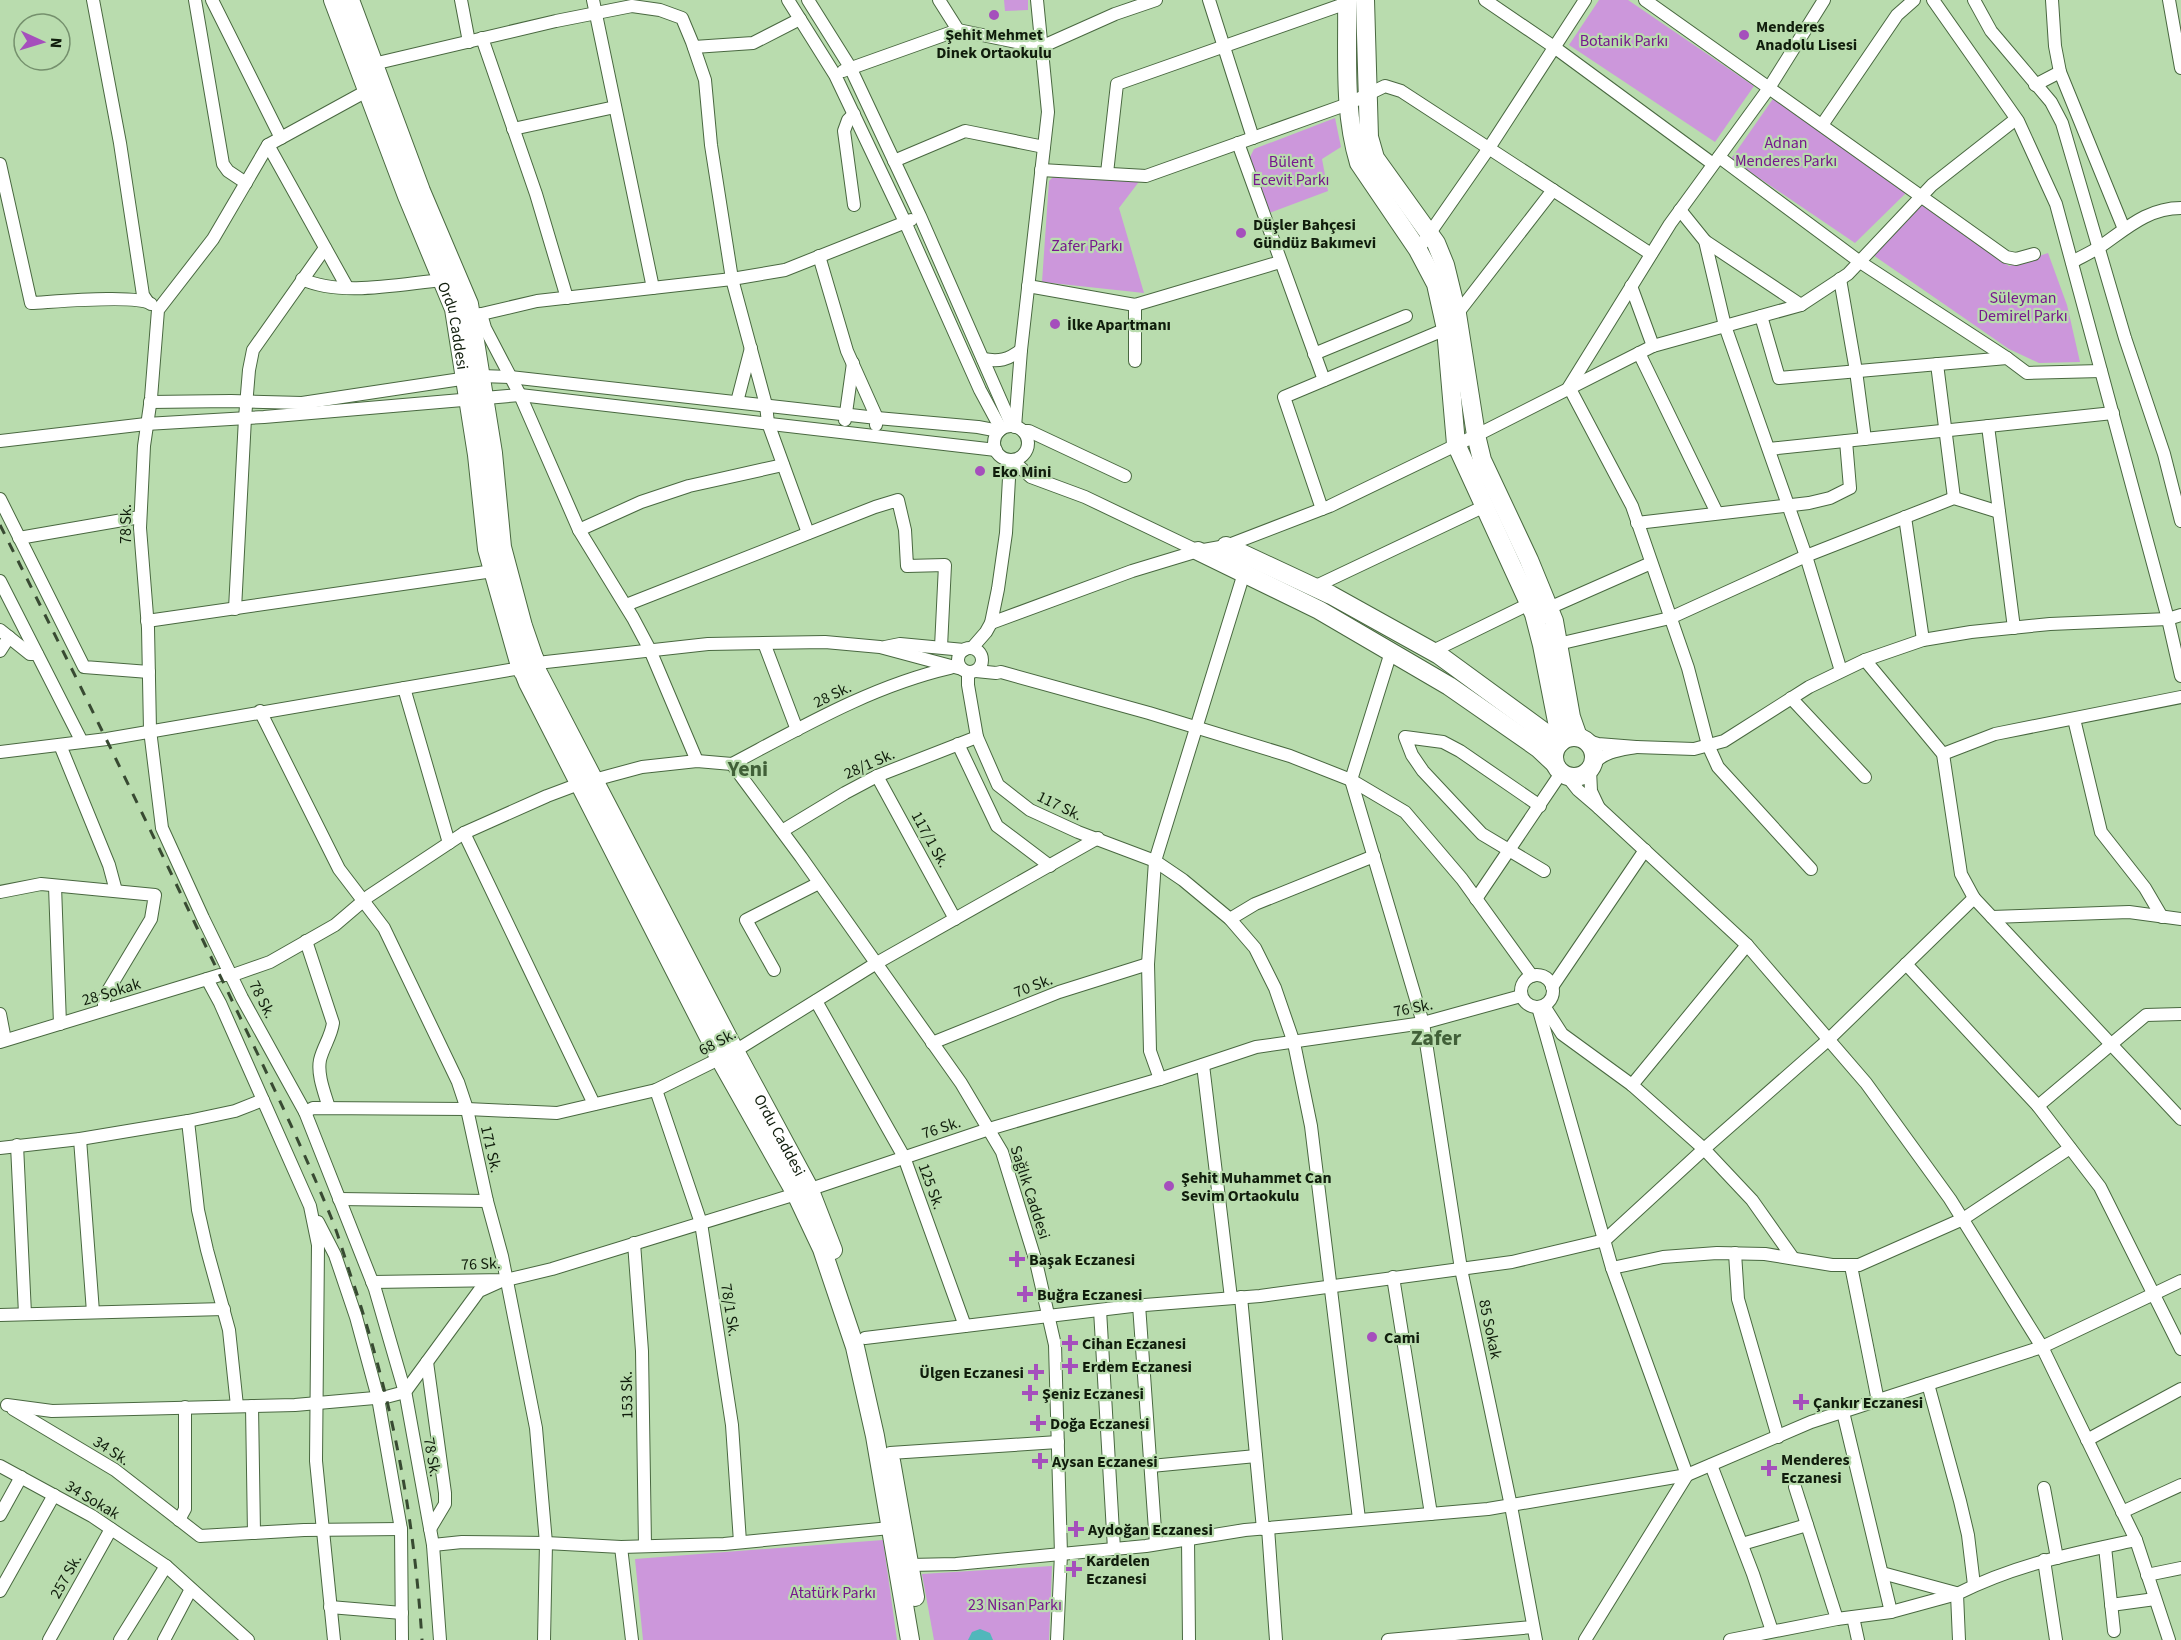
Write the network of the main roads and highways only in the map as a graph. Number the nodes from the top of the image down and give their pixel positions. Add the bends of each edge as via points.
1 (333, 0) edge
2 (350, 0) edge
3 (1353, 1) edge
4 (367, 66) junction
5 (374, 86) junction
6 (473, 378) junction
7 (477, 400) junction
8 (1226, 546) road end
9 (1198, 551) road end
10 (1397, 632) junction
11 (1391, 652) junction
12 (529, 666) junction
13 (1566, 754) junction
14 (803, 1191) junction
15 (904, 1567) junction
16 (910, 1640) edge
17 (920, 1640) edge

1 - 4 main road, Ordu Caddesi
2 - 4 main road, Ordu Caddesi
3 - 13 main road via 1367,93 1369,137 1375,158 1436,243 1445,265 1482,460 1554,621 1571,717
3 - 13 main road via 1348,104 1354,147 1359,163 1418,250 1436,284 1446,329 1456,444 1534,614
4 - 5 main road, Ordu Caddesi
5 - 6 main road, Ordu Caddesi via 407,196 454,309
5 - 6 main road, Ordu Caddesi via 476,315
6 - 7 main road, Ordu Caddesi
7 - 12 main road, Ordu Caddesi via 493,453 502,547
7 - 12 main road, Ordu Caddesi via 477,455 487,549
8 - 10 main road
9 - 11 main road via 1319,610
10 - 11 main road
10 - 13 main road via 1433,651 1543,731
11 - 13 main road via 1449,686 1538,748
12 - 14 main road, Ordu Caddesi via 727,1055
13 - 13 main road via 1580,777 1591,767 1593,752
14 - 15 main road, Ordu Caddesi via 855,1347 890,1528
14 - 15 main road, Ordu Caddesi via 817,1203 865,1338 890,1453
15 - 16 main road, Ordu Caddesi
15 - 17 main road, Ordu Caddesi

